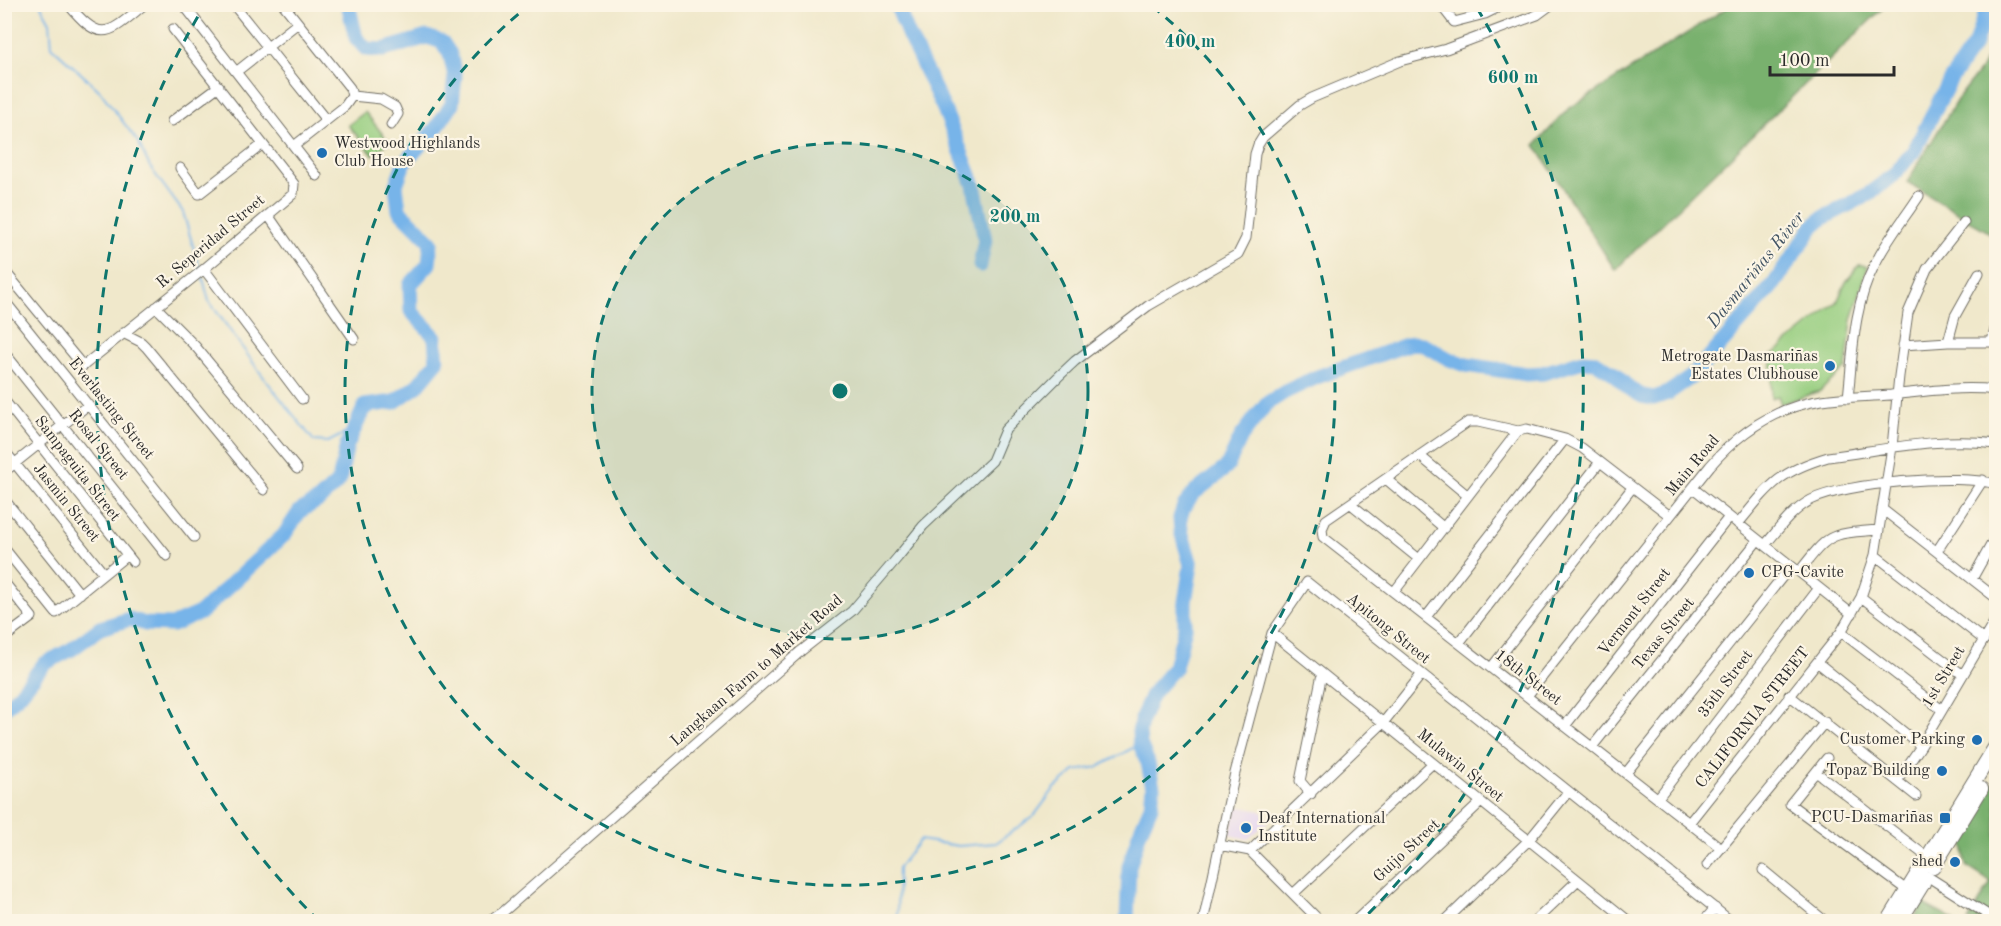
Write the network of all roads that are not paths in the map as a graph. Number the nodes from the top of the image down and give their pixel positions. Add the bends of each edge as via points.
1 (68, 4) edge
2 (145, 4) edge
3 (183, 4) edge
4 (233, 4) edge
5 (284, 4) edge
6 (1440, 4) edge
7 (1477, 4) edge
8 (1505, 4) edge
9 (1552, 4) edge
10 (132, 8) edge
11 (1485, 14) junction
12 (298, 23) junction
13 (173, 29) dead end
14 (267, 47) junction
15 (236, 72) junction
16 (219, 86) junction
17 (352, 96) junction
18 (326, 120) junction
19 (172, 121) dead end
20 (391, 124) dead end
21 (263, 144) junction
22 (294, 146) junction
23 (180, 168) dead end
24 (317, 176) dead end
25 (1919, 196) dead end
26 (268, 215) junction
27 (1964, 222) dead end
28 (204, 269) junction
29 (4, 270) edge
30 (1979, 273) dead end
31 (4, 300) edge
32 (156, 307) junction
33 (1996, 326) edge
34 (123, 333) junction
35 (354, 339) dead end
36 (1948, 342) junction
37 (1994, 342) edge
38 (1903, 345) junction
39 (4, 352) edge
40 (1996, 390) edge
41 (1898, 394) junction
42 (1848, 398) junction
43 (302, 399) dead end
44 (4, 400) edge
45 (88, 405) junction
46 (63, 425) junction
47 (1518, 431) junction
48 (1565, 439) junction
49 (39, 444) junction
50 (1996, 444) edge
51 (1892, 447) junction
52 (4, 450) edge
53 (1420, 456) junction
54 (1600, 462) junction
55 (15, 463) junction
56 (297, 469) dead end
57 (4, 472) edge
58 (1386, 480) junction
59 (1983, 480) junction
60 (1887, 484) junction
61 (1996, 484) edge
62 (1632, 488) junction
63 (1693, 488) junction
64 (264, 490) dead end
65 (1468, 496) junction
66 (4, 498) edge
67 (1351, 504) junction
68 (1882, 509) junction
69 (1670, 516) junction
70 (1729, 517) junction
71 (1738, 524) junction
72 (1444, 528) junction
73 (1879, 530) junction
74 (1996, 536) edge
75 (194, 537) dead end
76 (1762, 542) junction
77 (4, 548) edge
78 (1937, 551) junction
79 (1875, 555) junction
80 (167, 556) dead end
81 (1419, 559) junction
82 (1795, 569) junction
83 (104, 574) junction
84 (1972, 579) junction
85 (6, 586) edge
86 (1819, 588) junction
87 (1394, 592) junction
88 (80, 594) junction
89 (1861, 597) junction
90 (1996, 598) edge
91 (1852, 614) junction
92 (1426, 617) junction
93 (1996, 619) edge
94 (1841, 632) junction
95 (1272, 633) junction
96 (4, 638) edge
97 (1984, 640) junction
98 (1459, 643) junction
99 (1817, 662) junction
100 (1491, 668) junction
101 (1322, 674) junction
102 (1421, 675) junction
103 (1963, 675) junction
104 (1790, 695) junction
105 (1527, 696) junction
106 (1942, 710) junction
107 (1825, 722) junction
108 (1383, 723) junction
109 (1565, 726) junction
110 (1921, 746) junction
111 (1996, 746) edge
112 (1592, 747) junction
113 (1827, 758) dead end
114 (1433, 763) junction
115 (1996, 764) edge
116 (1816, 772) junction
117 (1626, 773) junction
118 (1897, 781) junction
119 (1568, 792) junction
120 (1311, 794) junction
121 (1916, 796) dead end
122 (1658, 798) junction
123 (1481, 802) junction
124 (1689, 823) junction
125 (1529, 840) junction
126 (1219, 845) junction
127 (1721, 848) junction
128 (1250, 851) junction
129 (1932, 860) junction
130 (1707, 865) dead end
131 (1763, 870) dead end
132 (1923, 874) junction
133 (1578, 880) junction
134 (1911, 893) junction
135 (1293, 894) junction
136 (1715, 908) junction
137 (1996, 920) edge
138 (488, 921) edge
139 (1203, 921) edge
140 (1321, 921) edge
141 (1354, 921) edge
142 (1444, 921) edge
143 (1534, 921) edge
144 (1627, 921) edge
145 (1703, 921) edge
146 (1732, 921) edge
147 (1826, 921) edge
148 (1888, 921) edge
149 (1899, 921) edge

1 - 10 street via 83,23 100,32 114,29
2 - 10 street
3 - 15 street
4 - 14 street
5 - 12 street
6 - 11 street via 1454,22
7 - 11 street
8 - 11 street
9 - 138 street, Langkaan Farm to Market Road via 1538,15 1446,49 1400,61 1312,98 1270,130 1255,154 1246,238 1238,254 1159,298 1075,361 1005,430 992,461 922,526 842,621 801,651
12 - 14 street
12 - 17 street via 350,88
13 - 16 street, R. Seperidad Street
14 - 15 street
14 - 18 street
15 - 22 street
16 - 19 street
16 - 21 street, R. Seperidad Street
17 - 18 street
17 - 20 street via 388,101 395,106 398,114
18 - 22 street
21 - 23 street via 199,194
21 - 26 street, R. Seperidad Street via 295,189
22 - 24 street
25 - 42 street via 1867,280 1854,332
26 - 28 street, R. Seperidad Street
26 - 35 street
27 - 38 street via 1936,255 1921,282 1908,313
28 - 32 street, R. Seperidad Street
28 - 43 street
29 - 34 street, R. Seperidad Street via 80,365
30 - 36 street via 1955,316
31 - 45 street, Everlasting Street
32 - 34 street, R. Seperidad Street
32 - 56 street via 196,346
33 - 37 street
34 - 64 street via 146,347
36 - 37 street
36 - 38 street
38 - 41 street
39 - 46 street, Rosal Street
40 - 41 street, Main Road via 1967,388
41 - 42 street, Main Road
41 - 51 street
42 - 63 street, Main Road via 1806,403 1759,422 1724,451
44 - 49 street, Sampaguita Street
45 - 46 street
45 - 75 street, Everlasting Street
46 - 49 street
46 - 80 street, Rosal Street
47 - 48 street via 1527,429
47 - 53 street via 1468,422
47 - 65 street
48 - 54 street
48 - 92 street
49 - 55 street
49 - 83 street, Sampaguita Street via 130,559
50 - 51 street via 1964,441
51 - 60 street
51 - 71 street via 1828,457 1797,467 1769,486
52 - 55 street, Jasmin Street
53 - 58 street
53 - 65 street
54 - 62 street
54 - 98 street
55 - 57 street
55 - 83 street, Jasmin Street
58 - 67 street
58 - 72 street
59 - 60 street, Texas Street
59 - 61 street, Texas Street
59 - 78 street
60 - 68 street
60 - 76 street, Texas Street via 1846,489 1810,501
62 - 69 street
62 - 100 street
63 - 69 street, Main Road
63 - 70 street
65 - 72 street
66 - 88 street
67 - 81 street
67 - 87 street, 18th Street via 1326,520 1323,537
68 - 73 street
68 - 78 street
69 - 105 street, Main Road
70 - 71 street
70 - 109 street, Vermont Street
71 - 76 street
72 - 81 street
73 - 79 street
73 - 82 street via 1830,537
74 - 84 street
76 - 82 street
76 - 112 street, Texas Street
77 - 88 street via 56,614
78 - 84 street
79 - 89 street
79 - 97 street
81 - 87 street
82 - 86 street
82 - 117 street
83 - 88 street
84 - 90 street
85 - 96 street via 32,617
86 - 91 street
86 - 122 street, 35th Street
87 - 92 street, 18th Street
89 - 91 street, CALIFORNIA STREET
89 - 103 street
91 - 94 street, CALIFORNIA STREET
92 - 98 street, 18th Street
93 - 97 street, 1st Street
94 - 99 street, CALIFORNIA STREET
94 - 106 street
95 - 101 street, Mulawin Street
95 - 102 street, Apitong Street via 1307,582
95 - 126 street, Apitong Street
97 - 103 street, 1st Street
98 - 100 street, 18th Street
99 - 104 street, CALIFORNIA STREET
99 - 110 street
100 - 105 street, 18th Street
101 - 108 street, Mulawin Street
101 - 120 street via 1300,781
102 - 108 street
102 - 119 street, Apitong Street
103 - 106 street, 1st Street
104 - 107 street
104 - 124 street, CALIFORNIA STREET
105 - 109 street, 18th Street
106 - 110 street, 1st Street
107 - 118 street
107 - 127 street
108 - 114 street, Mulawin Street
108 - 120 street
109 - 112 street, 18th Street
110 - 118 street, 1st Street
111 - 129 main road
112 - 117 street, 18th Street
113 - 116 street
114 - 123 street, Mulawin Street
114 - 135 street
115 - 129 main road
116 - 129 street
116 - 134 street via 1790,804
117 - 122 street, 18th Street
118 - 121 street
119 - 125 street
119 - 136 street, Apitong Street
120 - 128 street
122 - 124 street, 18th Street
123 - 125 street, Mulawin Street
123 - 141 street, Guijo Street
124 - 127 street, 18th Street
125 - 133 street, Mulawin Street
125 - 142 street
126 - 128 street
126 - 139 street, Apitong Street
127 - 130 street
128 - 135 street
129 - 132 main road
131 - 147 street
132 - 134 main road
132 - 137 street
133 - 143 street
133 - 144 street, Mulawin Street
134 - 148 main road
134 - 149 main road
135 - 140 street
136 - 145 street
136 - 146 street, Apitong Street

